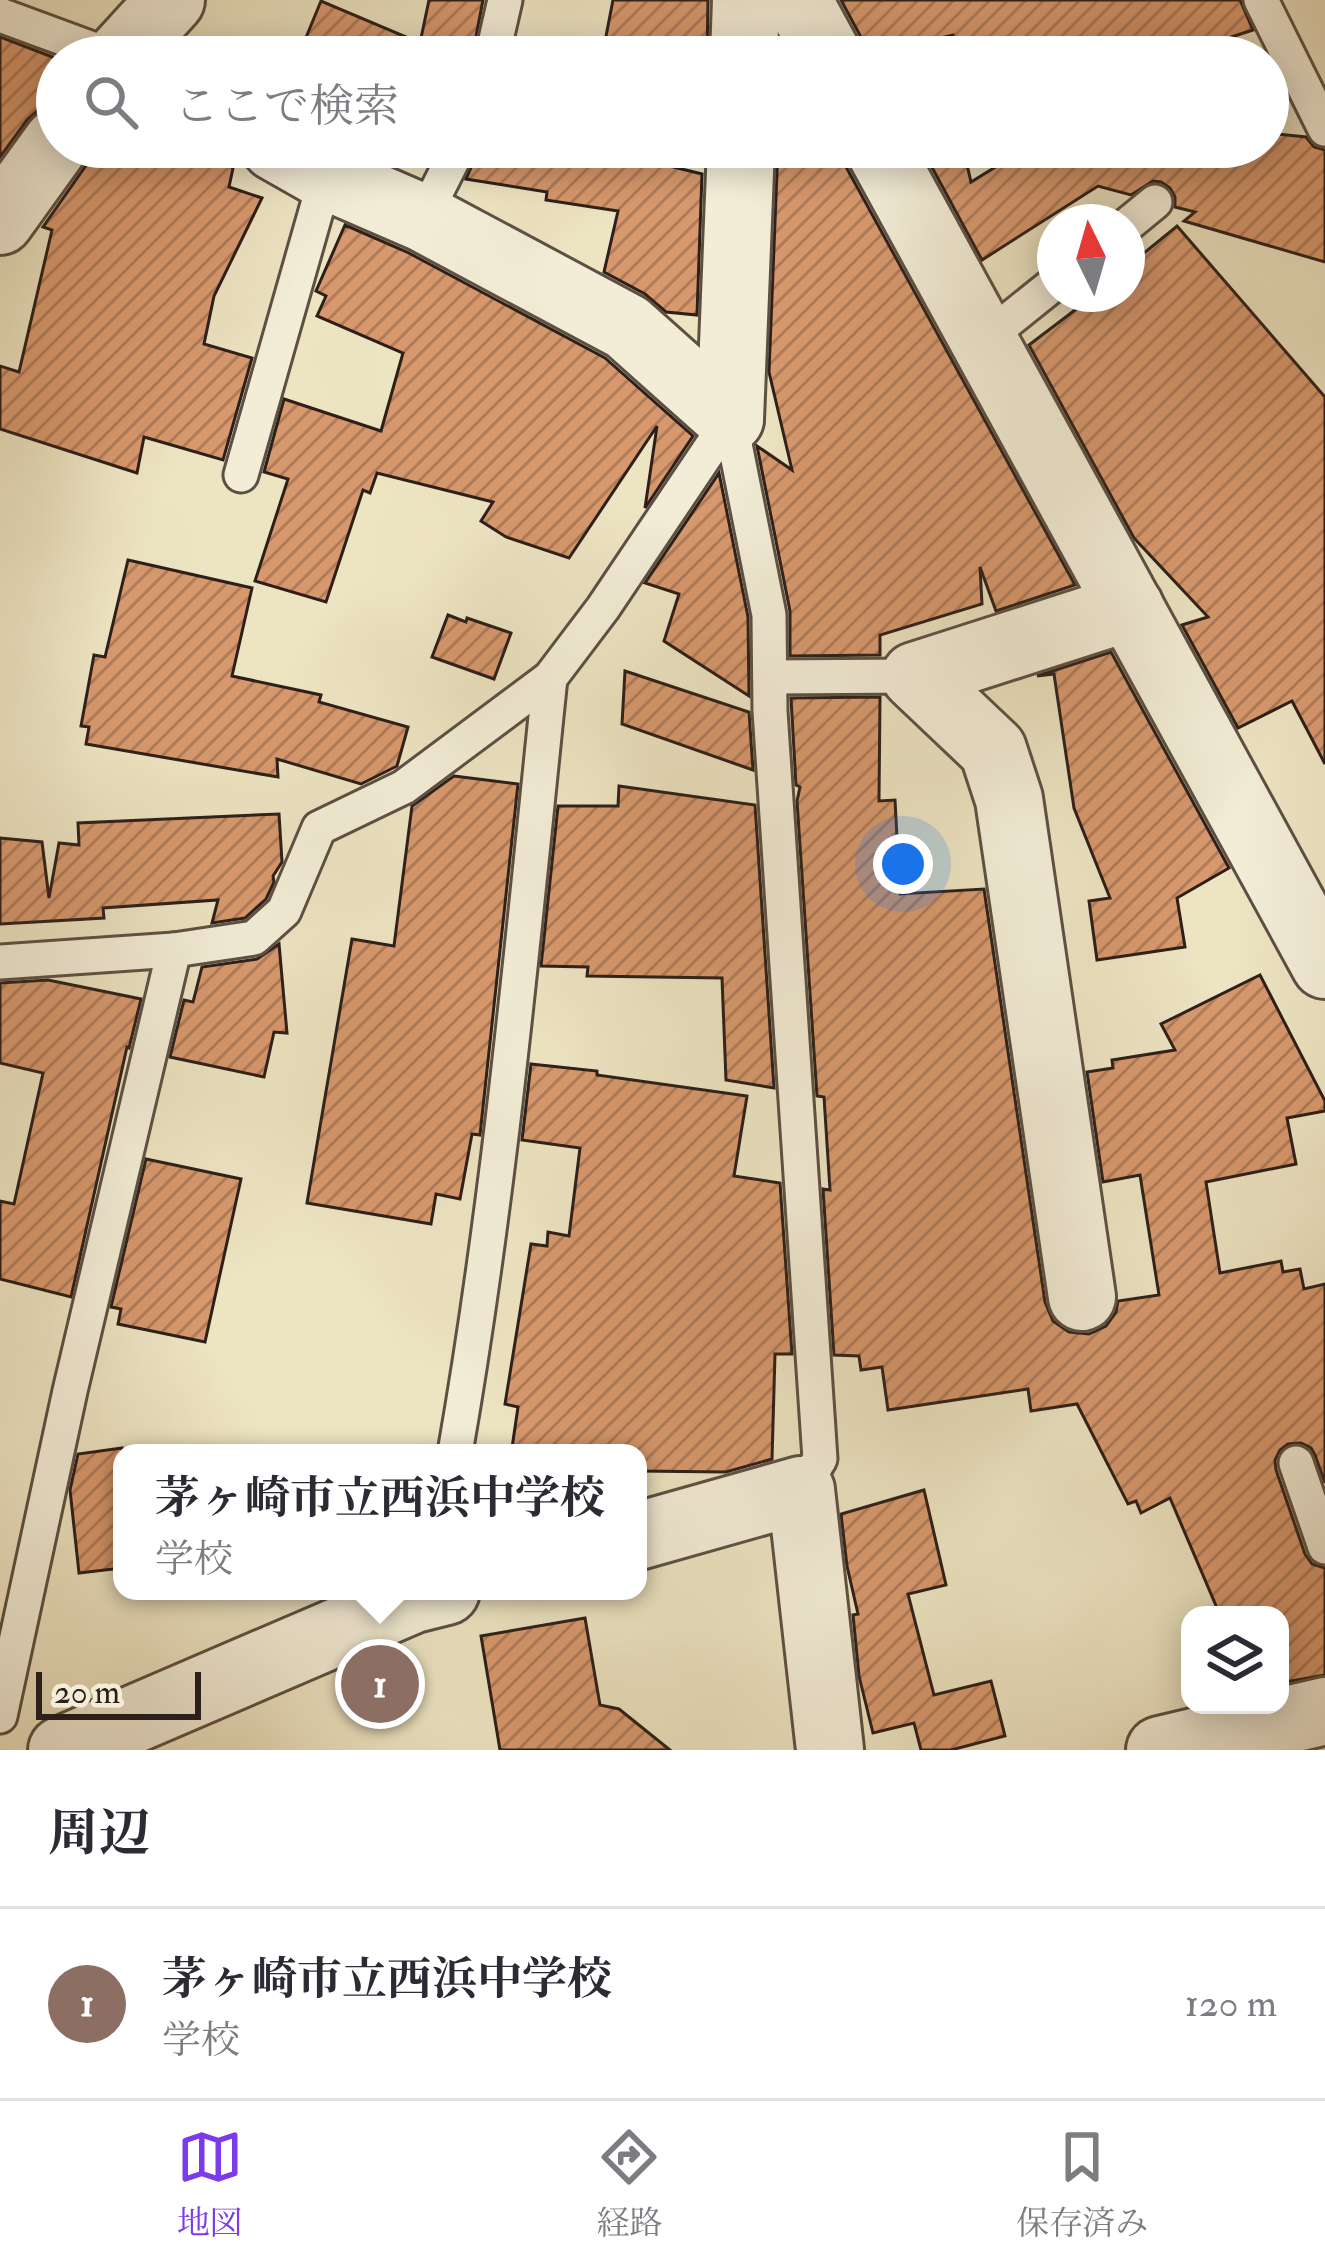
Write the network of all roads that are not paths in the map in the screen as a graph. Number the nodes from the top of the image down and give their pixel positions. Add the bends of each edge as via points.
1 (171, 0) edge
2 (505, 0) edge
3 (746, 0) edge
4 (798, 0) edge
5 (1261, 0) edge
6 (0, 15) edge
7 (58, 36) edge
8 (136, 36) edge
9 (497, 36) edge
10 (745, 36) edge
11 (818, 36) edge
12 (1279, 36) edge
13 (1289, 56) edge
14 (1325, 129) edge
15 (38, 168) edge
16 (300, 168) edge
17 (316, 168) edge
18 (448, 168) edge
19 (740, 168) edge
20 (890, 168) edge
21 (1155, 202) dead end
22 (1145, 210) edge
23 (423, 218) junction
24 (0, 221) edge
25 (1037, 297) edge
26 (984, 340) junction
27 (730, 419) junction
28 (241, 476) dead end
29 (1130, 607) junction
30 (915, 676) junction
31 (770, 677) junction
32 (550, 678) junction
33 (175, 950) junction
34 (0, 962) edge
35 (1325, 965) edge
36 (1082, 1297) dead end
37 (457, 1444) edge
38 (1296, 1463) dead end
39 (801, 1490) junction
40 (647, 1533) edge
41 (1325, 1547) edge
42 (412, 1600) edge
43 (1325, 1711) edge
44 (0, 1716) edge
45 (62, 1750) edge
46 (830, 1750) edge
47 (1160, 1750) edge

1 - 8 street
2 - 9 lane
3 - 10 street
4 - 11 street
5 - 12 lane
6 - 7 lane
13 - 14 lane
15 - 24 street
16 - 28 lane
17 - 23 street
18 - 23 lane
19 - 27 street
20 - 26 street
21 - 22 lane
23 - 27 street via 627,327
25 - 26 lane
26 - 29 street
27 - 31 lane via 769,615
27 - 32 lane
29 - 30 street
29 - 35 street
30 - 31 lane
30 - 36 street via 993,750 1009,799
31 - 39 lane via 820,1459
32 - 33 lane via 404,787 319,828 284,910 254,938
32 - 37 lane via 502,1125
33 - 34 lane
33 - 44 lane
38 - 41 lane
39 - 40 street
39 - 46 street
42 - 45 street
43 - 47 street

